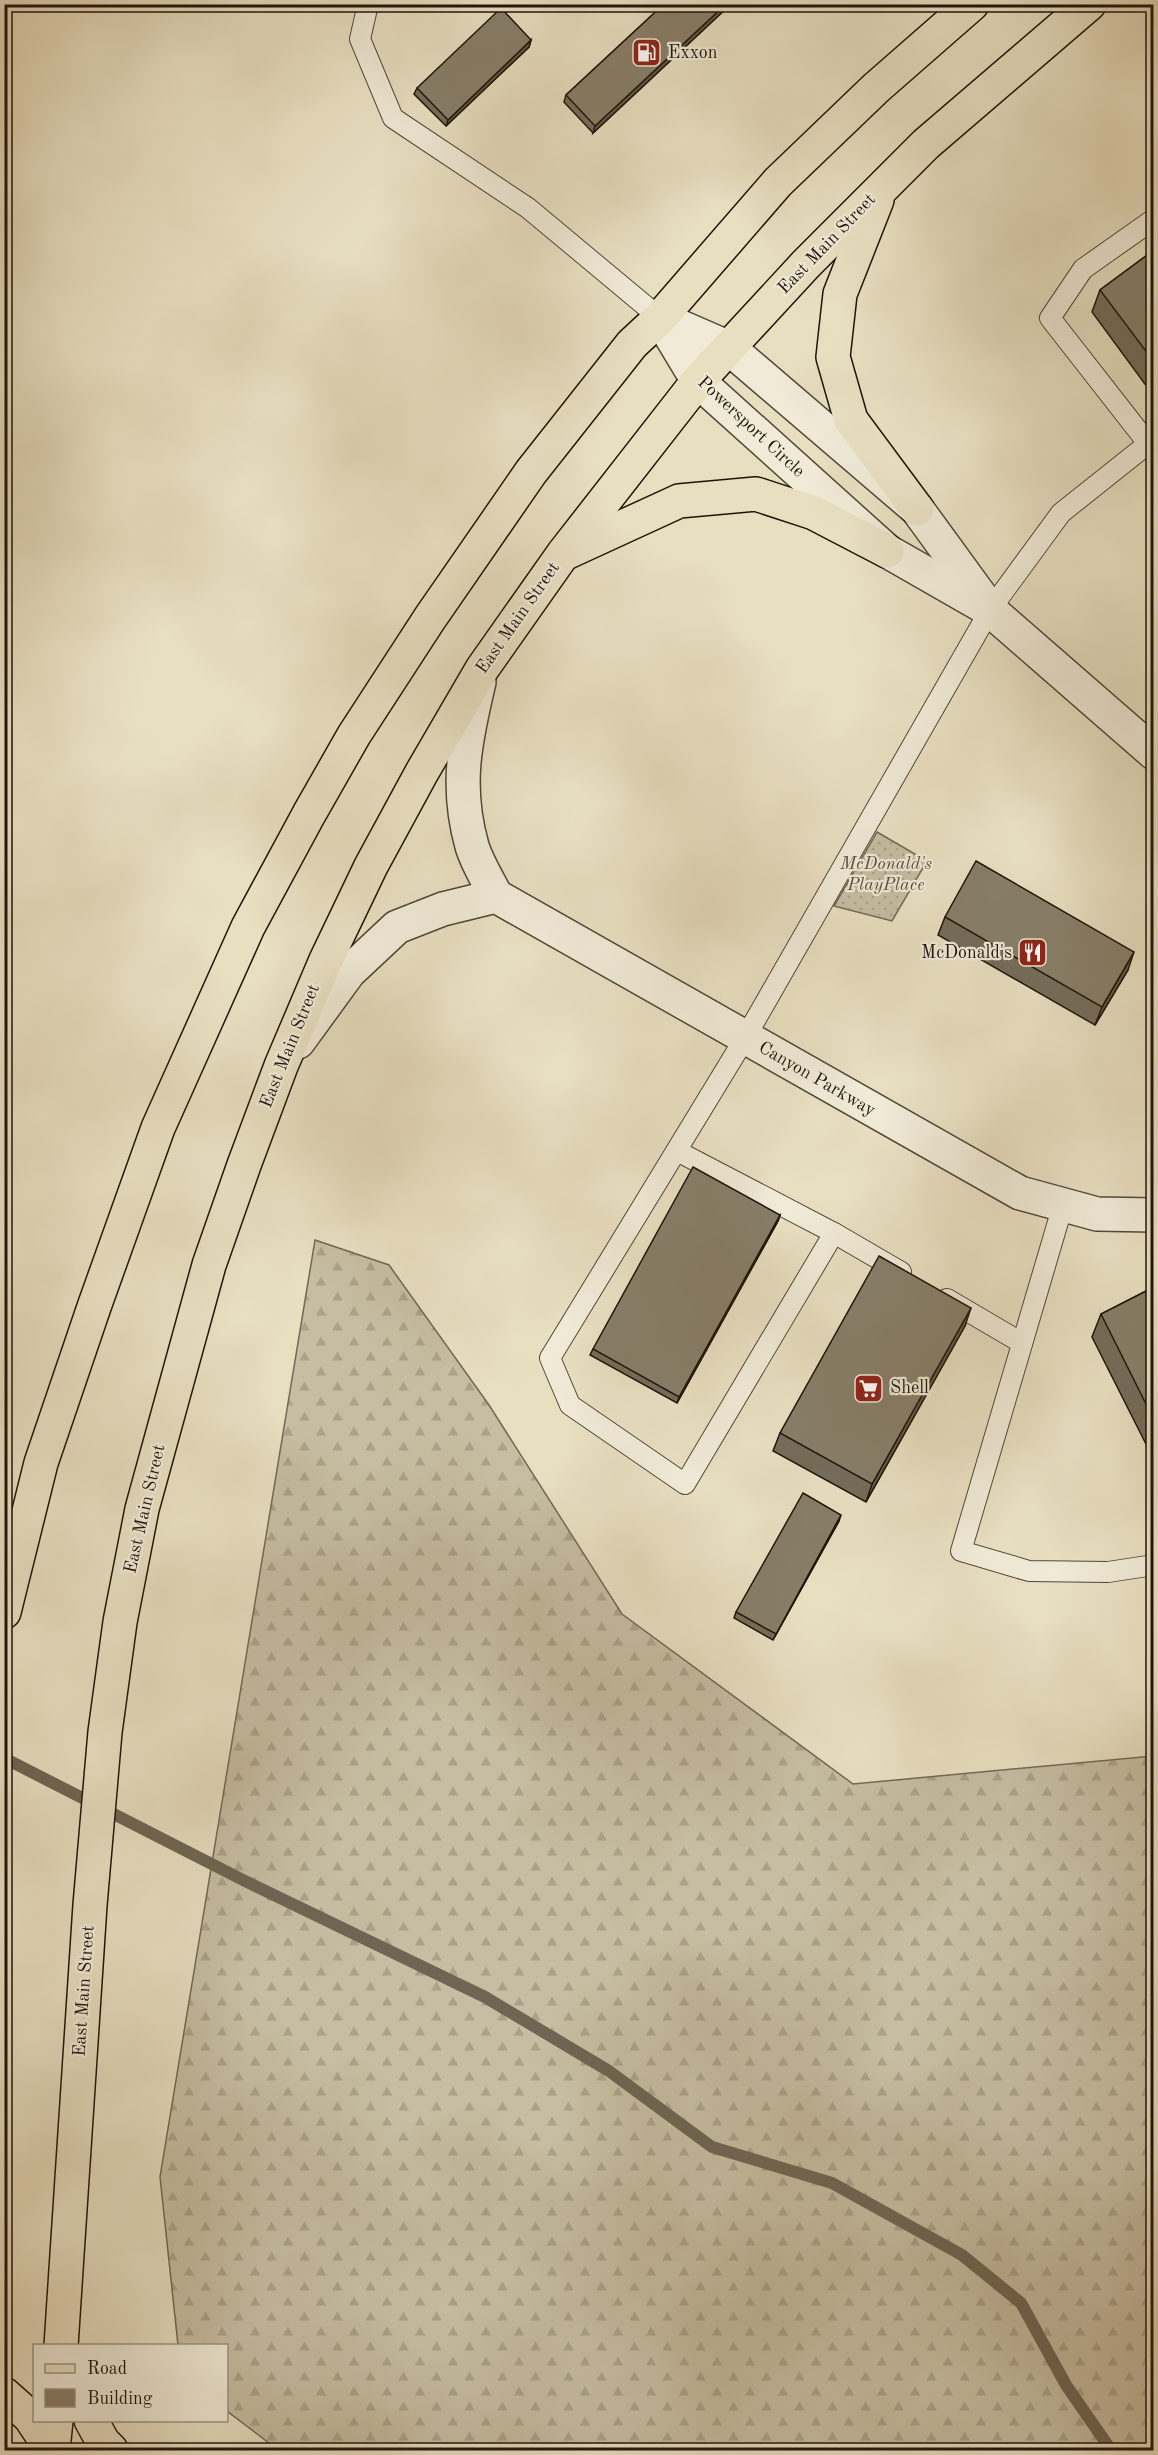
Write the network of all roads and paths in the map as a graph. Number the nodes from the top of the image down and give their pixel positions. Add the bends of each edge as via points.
1 (369, 4) edge
2 (972, 4) edge
3 (1089, 4) edge
4 (883, 188) junction
5 (1154, 219) edge
6 (660, 318) junction
7 (729, 348) junction
8 (698, 381) junction
9 (1152, 444) edge
10 (917, 509) junction
11 (887, 551) junction
12 (563, 554) junction
13 (990, 610) junction
14 (482, 669) junction
15 (1154, 753) edge
16 (496, 896) junction
17 (745, 1038) junction
18 (281, 1066) junction
19 (677, 1150) junction
20 (1063, 1205) junction
21 (1154, 1215) edge
22 (834, 1233) junction
23 (913, 1279) edge
24 (933, 1291) edge
25 (1022, 1343) junction
26 (1154, 1565) edge
27 (4, 1612) edge
28 (61, 2344) edge
29 (4, 2394) edge
30 (33, 2422) edge
31 (33, 2422) edge
32 (56, 2422) edge
33 (92, 2422) edge
34 (52, 2451) edge
35 (111, 2451) edge

1 - 6 lane via 360,39 393,118 528,208
2 - 6 main road via 876,88 778,182
3 - 4 main road, East Main Street via 926,144
4 - 7 main road, East Main Street
4 - 10 main road via 840,294 833,357 851,420
5 - 9 lane via 1083,269 1050,318
6 - 7 street, Powersport Circle
6 - 8 street, Powersport Circle
6 - 27 main road via 632,344 531,472 430,618 354,735 248,927 158,1128 94,1307 41,1463
7 - 8 main road, East Main Street
7 - 10 street, Powersport Circle
8 - 11 street, Powersport Circle
8 - 12 main road, East Main Street
9 - 13 lane via 1060,513
10 - 13 street, Powersport Circle
11 - 12 main road via 814,513 756,494 679,501
11 - 13 street, Powersport Circle
12 - 14 main road, East Main Street
13 - 15 street, Powersport Circle
13 - 17 lane
14 - 16 street via 466,736 461,798 472,848
14 - 18 main road, East Main Street via 371,866
16 - 17 street, Canyon Parkway
16 - 18 street via 443,909 397,927 349,972
17 - 19 lane
17 - 20 street, Canyon Parkway via 1020,1193
18 - 28 main road, East Main Street via 209,1265 142,1509 120,1622 105,1732 90,1905
19 - 22 lane
19 - 22 lane via 550,1358 570,1405 685,1484
20 - 21 street, Canyon Parkway via 1097,1214
20 - 25 lane
22 - 23 lane
24 - 25 lane
25 - 26 lane via 961,1551 1029,1571 1108,1572
29 - 31 main road
30 - 34 main road
32 - 34 main road
33 - 35 main road

